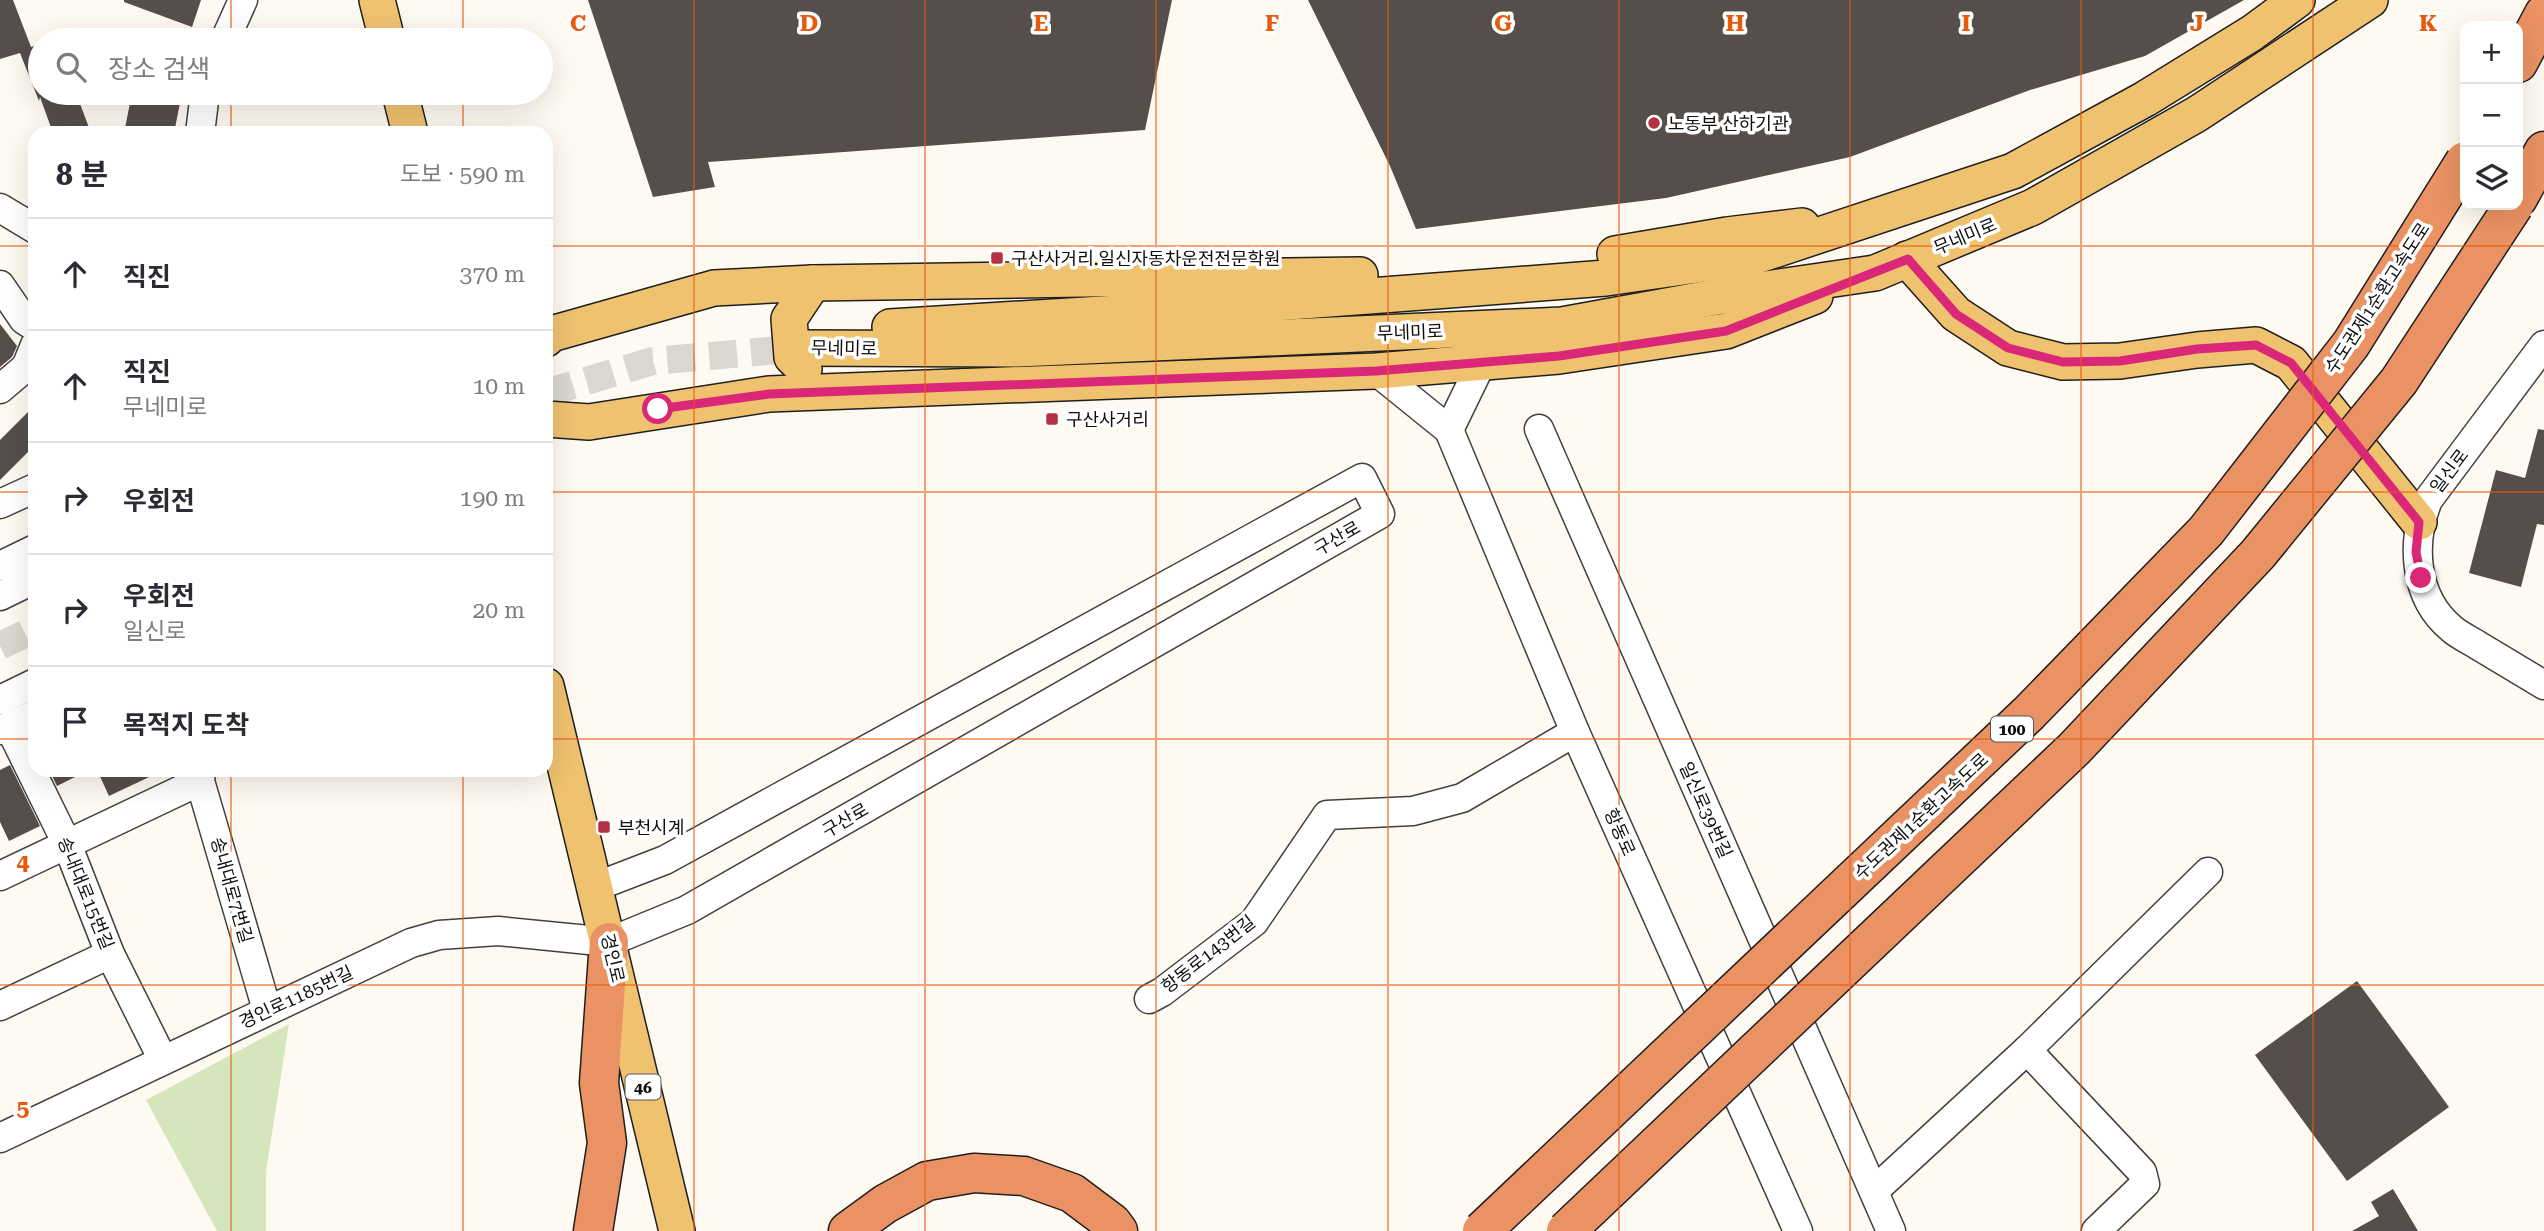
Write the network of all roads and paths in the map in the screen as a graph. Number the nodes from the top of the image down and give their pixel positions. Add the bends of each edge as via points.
1 (243, 0) edge
2 (377, 0) edge
3 (2297, 0) edge
4 (2370, 0) edge
5 (2544, 14) edge
6 (230, 28) edge
7 (384, 28) edge
8 (2523, 54) edge
9 (204, 105) edge
10 (403, 105) edge
11 (201, 126) edge
12 (408, 126) edge
13 (2544, 150) edge
14 (2460, 168) edge
15 (2523, 189) edge
16 (0, 208) edge
17 (2511, 210) edge
18 (1868, 218) junction
19 (28, 225) edge
20 (1908, 259) junction
21 (1875, 273) junction
22 (813, 283) junction
23 (0, 285) edge
24 (28, 323) edge
25 (553, 333) edge
26 (2544, 345) edge
27 (28, 362) edge
28 (1482, 362) junction
29 (1376, 371) junction
30 (0, 390) edge
31 (842, 391) junction
32 (553, 419) edge
33 (1539, 429) dead end
34 (1449, 430) junction
35 (28, 491) edge
36 (0, 504) edge
37 (2419, 522) junction
38 (28, 552) edge
39 (0, 566) edge
40 (28, 582) edge
41 (0, 596) edge
42 (2544, 685) edge
43 (28, 691) edge
44 (28, 715) edge
45 (553, 716) edge
46 (3, 719) edge
47 (1575, 733) junction
48 (28, 769) edge
49 (32, 777) edge
50 (196, 777) edge
51 (201, 777) edge
52 (66, 844) junction
53 (2208, 872) dead end
54 (0, 876) edge
55 (595, 887) junction
56 (609, 942) junction
57 (110, 954) junction
58 (1149, 999) dead end
59 (0, 1006) edge
60 (267, 1010) junction
61 (2026, 1050) junction
62 (163, 1060) junction
63 (0, 1138) edge
64 (1874, 1191) junction
65 (888, 1219) edge
66 (593, 1231) edge
67 (677, 1231) edge
68 (848, 1231) edge
69 (1090, 1231) edge
70 (1118, 1231) edge
71 (1482, 1231) edge
72 (1566, 1231) edge
73 (1798, 1231) edge
74 (1891, 1231) edge
75 (2096, 1231) edge

1 - 6 street
2 - 7 main road
3 - 18 main road, 무네미로 via 2145,99 2013,171
4 - 20 main road, 무네미로 via 2197,114 2045,200
5 - 8 highway
9 - 11 street
10 - 12 main road
13 - 15 highway
14 - 71 highway, 수도권제1순환고속도로 / 100, bridge via 2351,344 2206,531 2029,713
16 - 19 street
17 - 72 highway, bridge via 2399,381 2258,554 2074,749
18 - 21 main road, 무네미로 via 1754,257 1606,278 854,329 802,348 1018,349 1562,325
18 - 22 main road via 1611,254 1377,275
20 - 21 main road, 무네미로
20 - 37 main road via 1956,314 2008,348 2063,362 2120,361 2256,345 2291,363
21 - 28 main road via 1726,331 1559,356
22 - 25 main road via 715,288
22 - 31 main road via 789,319 792,356 808,373
23 - 24 street
26 - 37 street, 일신로 via 2428,500
27 - 30 street
28 - 29 main road
28 - 34 street
29 - 31 main road
29 - 34 street, 항동로
31 - 32 main road via 769,394 589,422
33 - 64 street, 일신로39번길
34 - 47 street, 항동로
35 - 36 street
37 - 42 street, 일신로 via 2416,552 2421,578 2432,604 2451,629
38 - 39 street
40 - 41 street
43 - 46 street
44 - 46 street
45 - 55 main road, 경인로 / 46
46 - 48 street, 송내대로15번길
47 - 58 street, 항동로143번길 via 1462,798 1413,810 1326,815 1254,922
47 - 73 street, 항동로
49 - 52 street, 송내대로15번길
50 - 52 street
51 - 60 street, 송내대로7번길
52 - 54 street
52 - 57 street, 송내대로15번길
53 - 61 street
55 - 56 main road, 경인로 / 46
55 - 56 street, 구산로 via 665,860 1362,478 1380,514 687,910
56 - 60 street, 경인로1185번길 via 498,931 439,935 411,943
56 - 66 highway via 599,1083 607,1143
56 - 67 main road, 경인로 / 46
57 - 59 street
57 - 62 street, 송내대로15번길
60 - 62 street, 경인로1185번길
61 - 64 street
61 - 75 street via 2141,1172 2145,1184
62 - 63 street, 경인로1185번길
64 - 74 street, 일신로39번길
65 - 68 highway
65 - 69 highway via 974,1192 1020,1195 1063,1211
65 - 70 highway via 927,1181 974,1173 1024,1176 1072,1193

